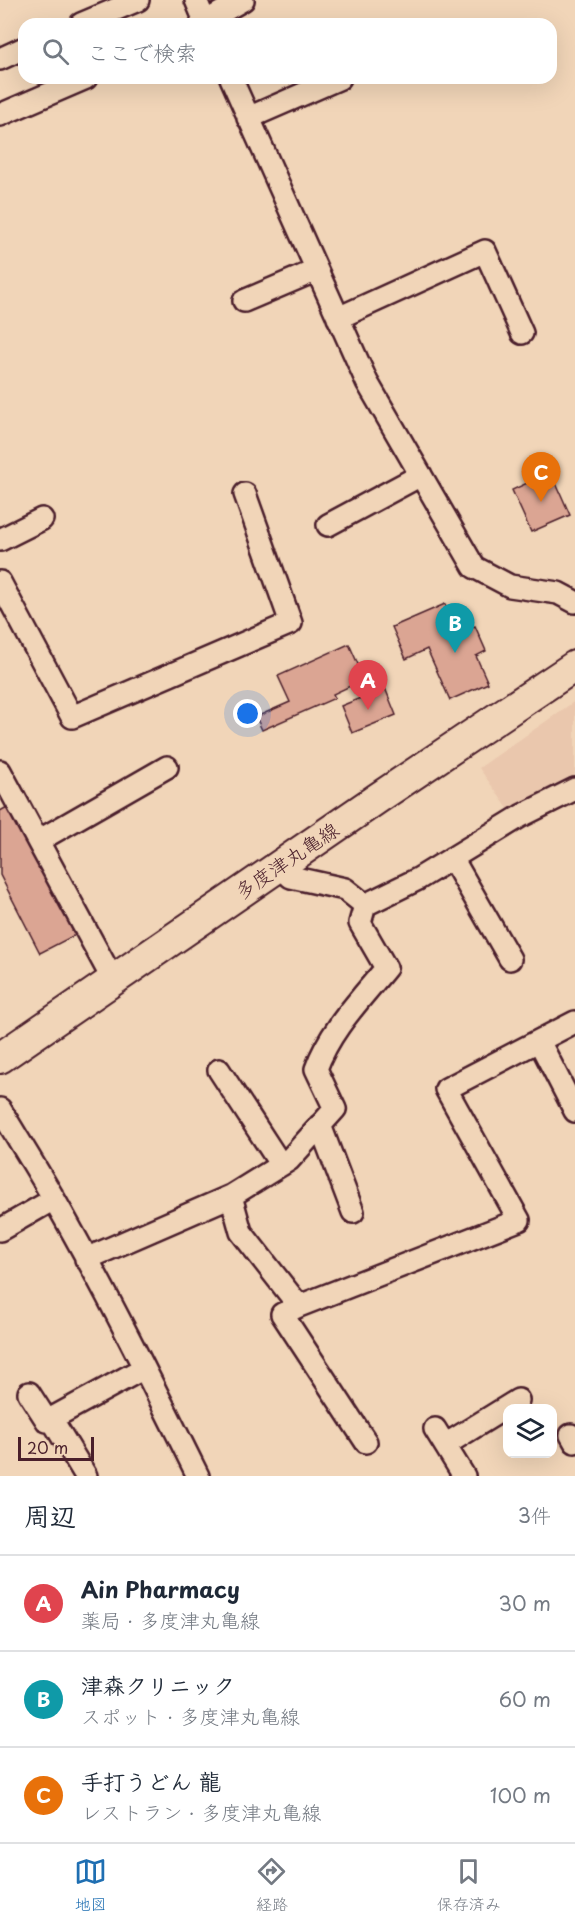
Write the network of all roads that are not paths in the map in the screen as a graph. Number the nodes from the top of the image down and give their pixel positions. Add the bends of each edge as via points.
1 (138, 0) edge
2 (196, 0) edge
3 (243, 0) edge
4 (95, 18) edge
5 (202, 18) edge
6 (212, 18) edge
7 (18, 51) edge
8 (0, 59) edge
9 (72, 84) edge
10 (234, 84) edge
11 (326, 84) edge
12 (0, 115) edge
13 (248, 118) junction
14 (317, 270) junction
15 (244, 301) dead end
16 (338, 318) junction
17 (522, 333) dead end
18 (421, 475) junction
19 (245, 494) dead end
20 (42, 519) dead end
21 (328, 525) dead end
22 (0, 540) edge
23 (0, 582) edge
24 (575, 602) edge
25 (575, 666) edge
26 (167, 767) dead end
27 (0, 771) edge
28 (575, 789) edge
29 (38, 841) junction
30 (452, 858) junction
31 (280, 866) junction
32 (365, 905) junction
33 (510, 959) dead end
34 (113, 980) junction
35 (575, 1022) edge
36 (539, 1041) junction
37 (0, 1058) edge
38 (219, 1070) dead end
39 (0, 1109) edge
40 (575, 1111) edge
41 (320, 1125) junction
42 (281, 1165) junction
43 (231, 1196) junction
44 (54, 1199) junction
45 (353, 1212) dead end
46 (0, 1230) edge
47 (86, 1259) junction
48 (299, 1306) junction
49 (144, 1368) junction
50 (29, 1393) dead end
51 (518, 1400) dead end
52 (51, 1418) junction
53 (366, 1442) dead end
54 (86, 1476) edge
55 (198, 1476) edge
56 (464, 1476) edge

1 - 4 street
2 - 5 street
3 - 6 street
7 - 8 street
9 - 12 street
10 - 13 street
11 - 13 street
13 - 14 street
14 - 15 street
14 - 16 street
16 - 17 street via 485,251
16 - 18 street via 367,382
18 - 21 street
18 - 24 street via 474,567 510,586 558,593
19 - 23 street via 291,623 72,717
20 - 22 street
25 - 31 main road, 多度津丸亀線
26 - 29 street
27 - 29 street
28 - 30 street
29 - 34 street
30 - 32 street
30 - 33 street
31 - 32 street via 291,877 345,889
31 - 34 main road, 多度津丸亀線
32 - 41 street via 360,923 386,968 321,1054 316,1069 335,1109
34 - 37 main road, 多度津丸亀線
35 - 36 street
36 - 40 street
36 - 48 street via 446,1089 519,1220
38 - 42 street
39 - 44 street
41 - 42 street
41 - 45 street
42 - 43 street
43 - 47 street
43 - 48 street via 242,1232
44 - 46 street
44 - 47 street
47 - 49 street
48 - 53 street via 282,1314
49 - 52 street
49 - 55 street
50 - 52 street via 47,1421
51 - 56 street via 440,1437
52 - 54 street

